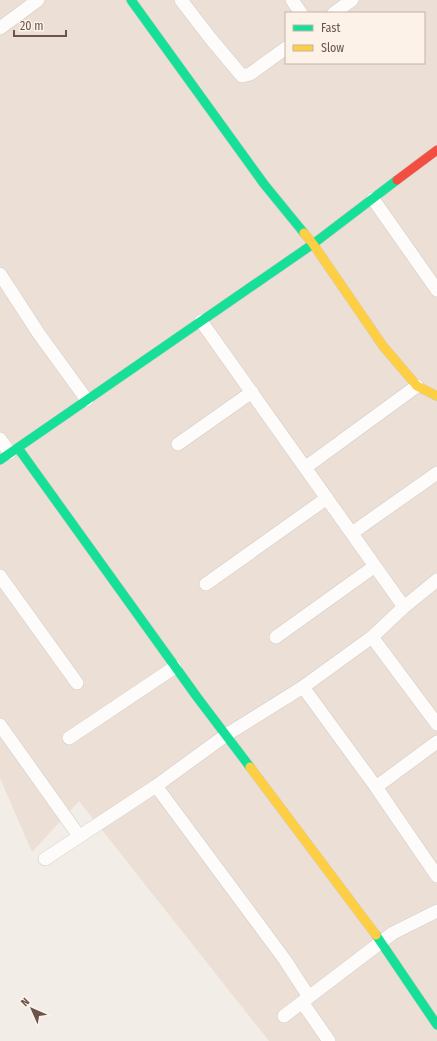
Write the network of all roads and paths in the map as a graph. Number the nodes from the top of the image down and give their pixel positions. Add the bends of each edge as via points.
1 (38, 0) edge
2 (131, 0) edge
3 (181, 0) edge
4 (292, 0) edge
5 (352, 0) edge
6 (300, 12) edge
7 (335, 12) edge
8 (0, 28) edge
9 (285, 49) edge
10 (437, 150) edge
11 (372, 199) junction
12 (313, 244) junction
13 (0, 274) edge
14 (437, 290) edge
15 (201, 321) junction
16 (417, 386) junction
17 (252, 392) junction
18 (437, 396) edge
19 (87, 400) junction
20 (0, 439) edge
21 (178, 444) dead end
22 (9, 454) edge
23 (306, 467) junction
24 (437, 473) edge
25 (327, 498) junction
26 (352, 533) junction
27 (375, 566) junction
28 (0, 576) edge
29 (437, 580) edge
30 (206, 584) dead end
31 (404, 607) junction
32 (276, 636) dead end
33 (372, 637) junction
34 (175, 667) junction
35 (77, 683) dead end
36 (303, 687) junction
37 (437, 724) edge
38 (0, 725) edge
39 (226, 735) junction
40 (70, 738) dead end
41 (437, 742) edge
42 (156, 786) junction
43 (376, 787) junction
44 (79, 836) junction
45 (45, 859) dead end
46 (437, 876) edge
47 (437, 911) edge
48 (381, 942) junction
49 (306, 999) junction
50 (284, 1016) dead end
51 (437, 1025) edge
52 (329, 1041) edge

1 - 8 street
2 - 12 street via 264,184
3 - 9 street via 242,76 250,74
4 - 6 street
5 - 7 street
10 - 11 street
11 - 12 street
11 - 14 street
12 - 15 street
12 - 16 street via 383,346
13 - 19 street
15 - 17 street
15 - 19 street
16 - 18 street
16 - 23 street
17 - 21 street
17 - 23 street
19 - 22 street
20 - 22 street
22 - 34 street
23 - 25 street
24 - 26 street
25 - 26 street
25 - 30 street
26 - 27 street
27 - 31 street
27 - 32 street
28 - 35 street
29 - 31 street
31 - 33 street
33 - 36 street
33 - 37 street
34 - 39 street
34 - 40 street
36 - 39 street
36 - 43 street
38 - 44 street
39 - 42 street
39 - 48 street
41 - 43 street
42 - 44 street
42 - 49 street via 280,954
43 - 46 street
44 - 45 street
47 - 48 street via 406,925
48 - 49 street
48 - 51 street
49 - 50 street
49 - 52 street

